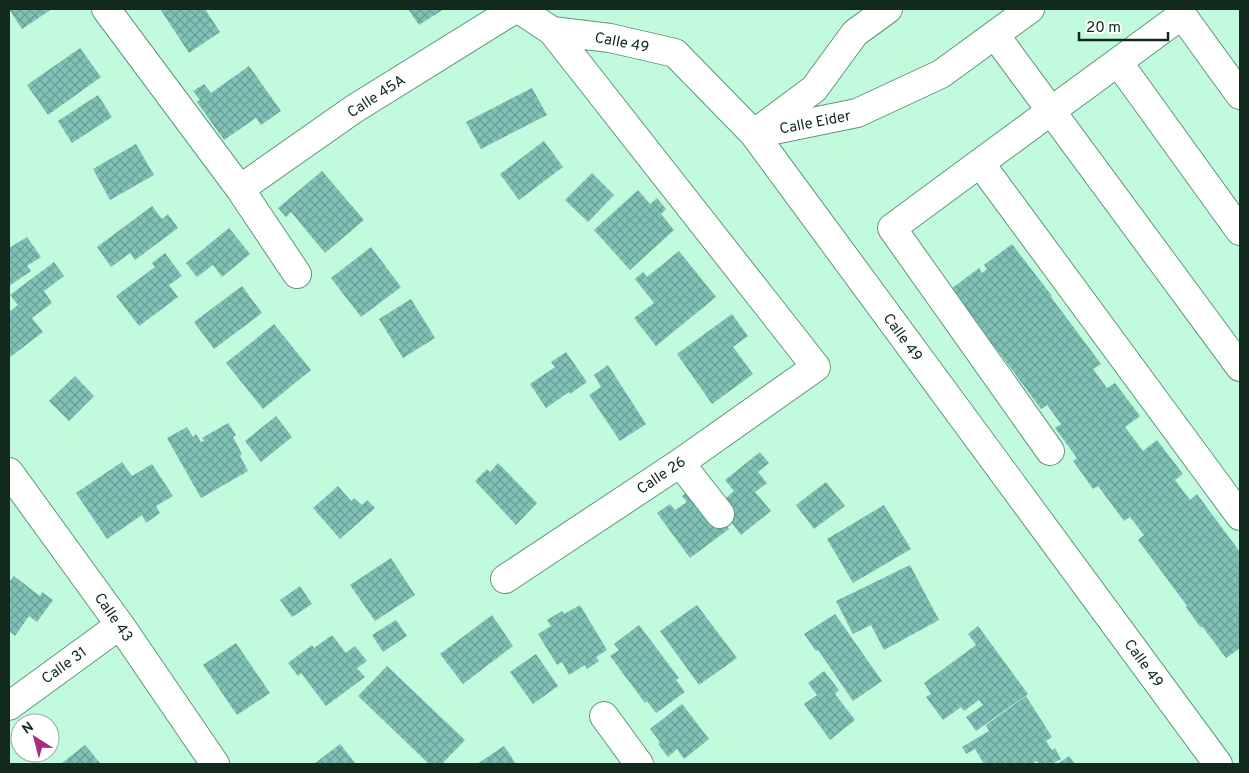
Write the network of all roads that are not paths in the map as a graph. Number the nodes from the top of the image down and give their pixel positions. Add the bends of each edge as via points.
1 (106, 9) edge
2 (514, 9) edge
3 (519, 9) edge
4 (888, 9) edge
5 (1030, 9) edge
6 (552, 31) junction
7 (994, 35) junction
8 (1118, 62) junction
9 (1240, 95) edge
10 (1052, 110) junction
11 (754, 134) junction
12 (980, 163) junction
13 (240, 189) junction
14 (1240, 231) edge
15 (297, 274) dead end
16 (1240, 366) edge
17 (1050, 451) dead end
18 (680, 463) junction
19 (9, 472) edge
20 (720, 514) dead end
21 (1240, 516) edge
22 (505, 579) dead end
23 (120, 625) junction
24 (9, 706) edge
25 (604, 716) dead end
26 (215, 764) edge
27 (639, 764) edge
28 (1218, 764) edge

1 - 13 street
2 - 13 street, Calle 45A via 354,109
3 - 6 street, Calle 49
4 - 11 street, Calle Eider via 855,33 814,89
5 - 7 street, Calle Eider
6 - 11 street, Calle 49 via 610,38 675,53
6 - 18 street, Calle 26 via 816,367
7 - 10 street
7 - 11 street, Calle Eider via 941,74 857,113
8 - 9 street via 1182,15
8 - 10 street
8 - 14 street
10 - 12 street
10 - 16 street
11 - 28 street, Calle 49
12 - 17 street via 892,228
12 - 21 street
13 - 15 street
18 - 20 street
18 - 22 street, Calle 26
19 - 23 street, Calle 43
23 - 24 street, Calle 31
23 - 26 street, Calle 43
25 - 27 street

